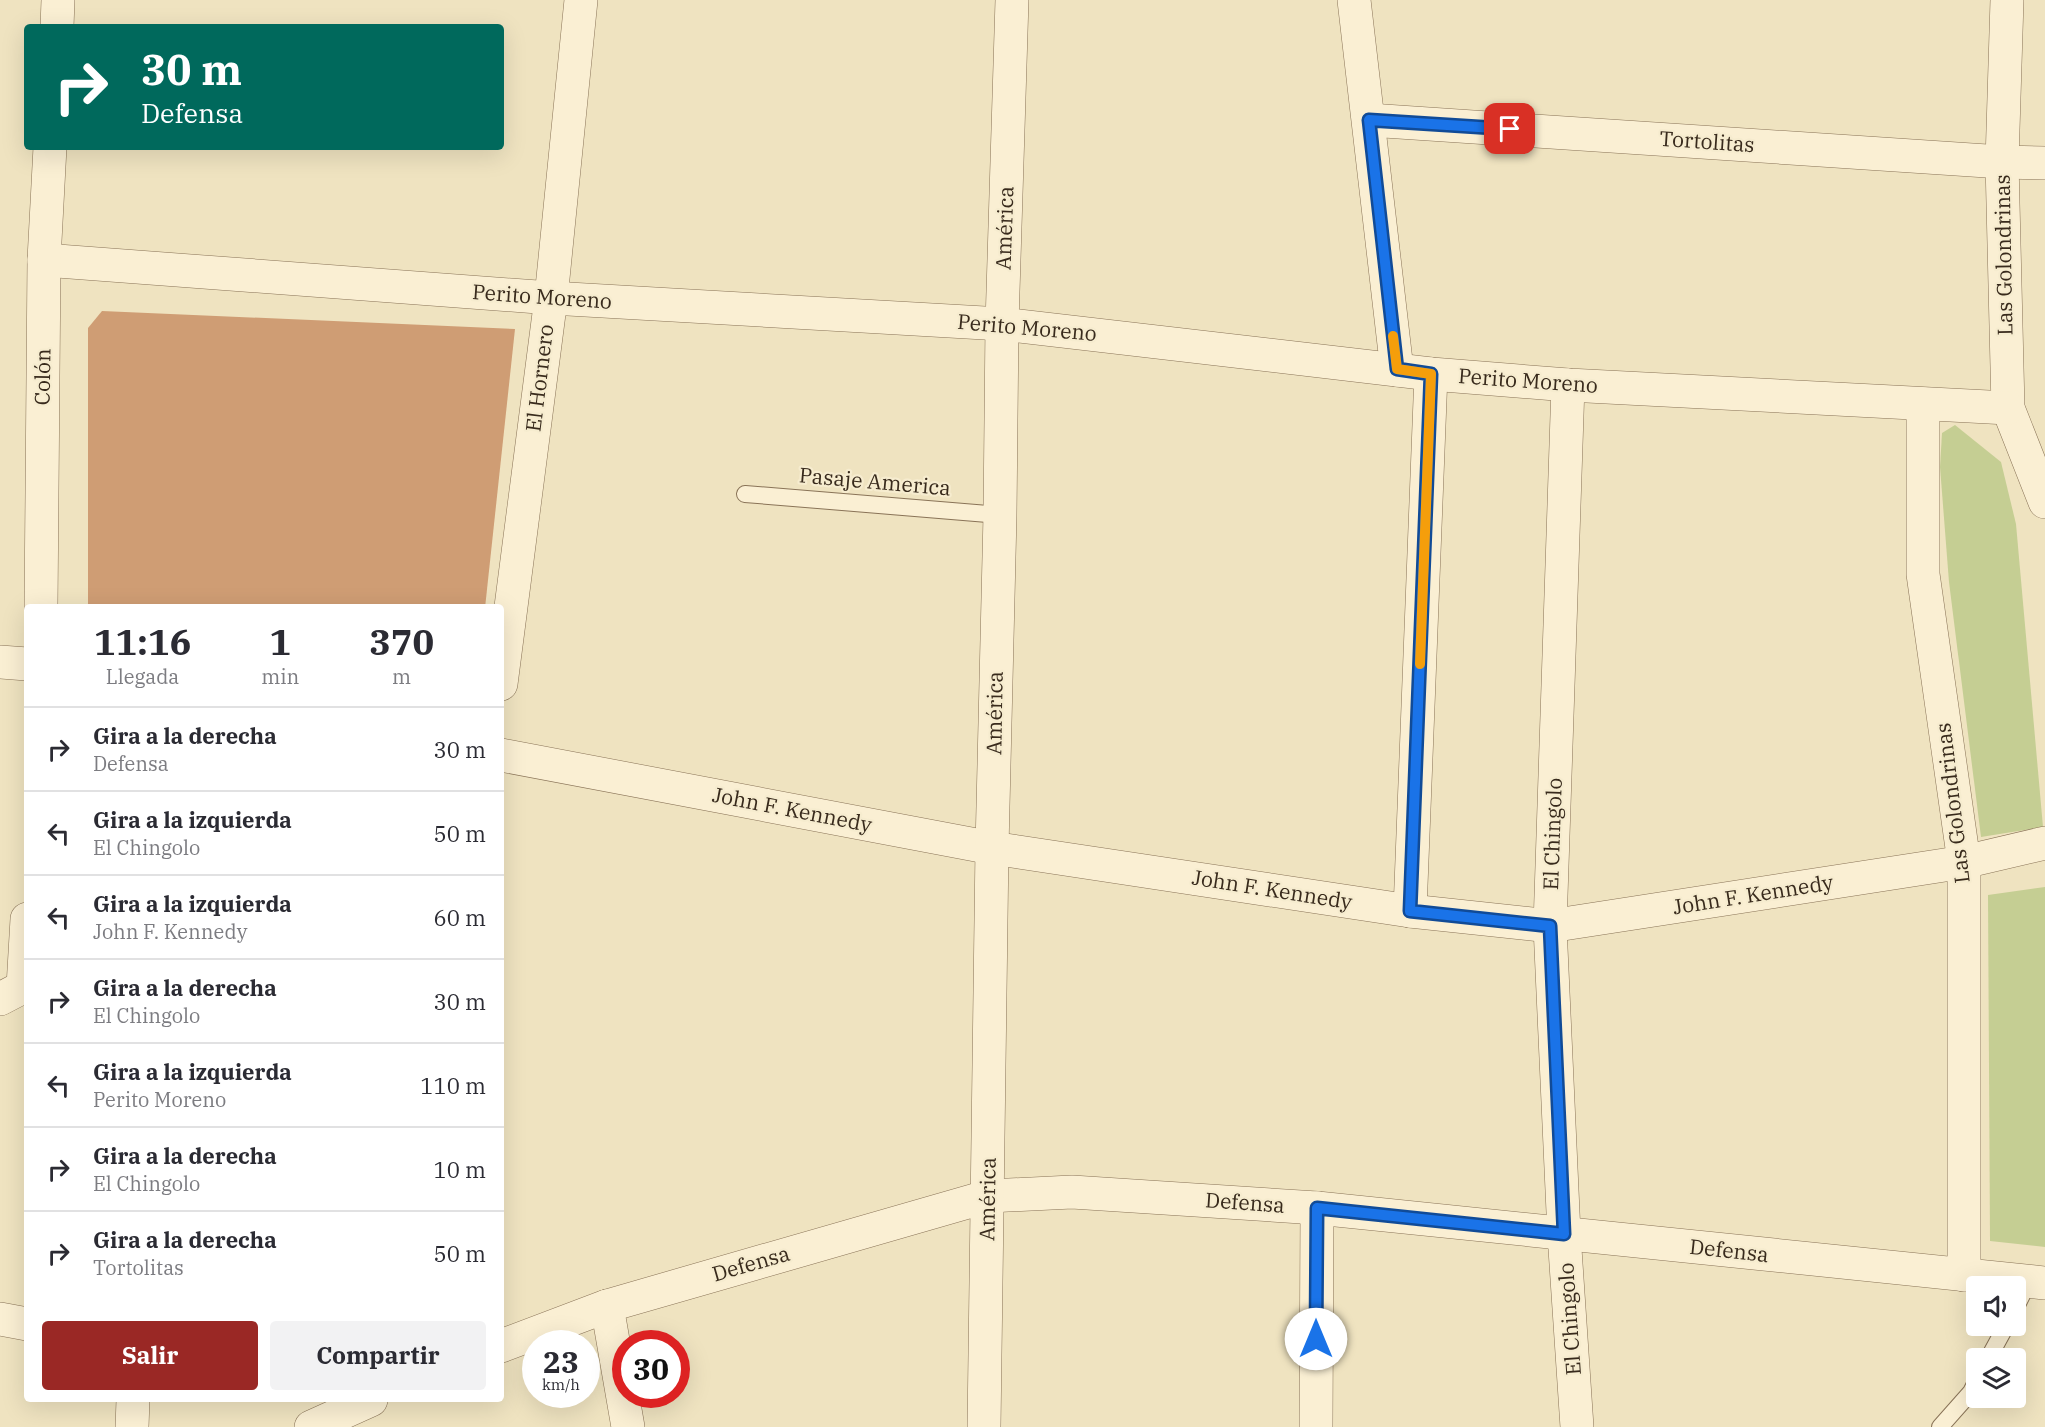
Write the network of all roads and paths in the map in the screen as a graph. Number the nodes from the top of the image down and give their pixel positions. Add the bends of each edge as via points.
1 (58, 0) edge
2 (581, 0) edge
3 (1012, 0) edge
4 (1354, 0) edge
5 (2007, 0) edge
6 (57, 24) edge
7 (1369, 120) junction
8 (50, 150) edge
9 (2002, 162) junction
10 (2045, 163) edge
11 (44, 260) junction
12 (551, 298) junction
13 (1002, 324) junction
14 (1397, 369) junction
15 (1431, 374) junction
16 (1568, 384) junction
17 (1923, 404) junction
18 (2008, 408) junction
19 (745, 494) dead end
20 (2045, 502) edge
21 (1000, 515) junction
22 (41, 604) edge
23 (504, 661) edge
24 (0, 662) edge
25 (24, 664) edge
26 (504, 756) edge
27 (2045, 843) edge
28 (992, 848) junction
29 (1964, 862) junction
30 (1410, 911) junction
31 (1550, 926) junction
32 (24, 934) edge
33 (12, 993) edge
34 (989, 1196) junction
35 (1317, 1208) junction
36 (1564, 1234) junction
37 (1964, 1275) junction
38 (2030, 1290) edge
39 (607, 1306) junction
40 (0, 1319) edge
41 (24, 1323) edge
42 (504, 1345) edge
43 (1966, 1398) edge
44 (133, 1402) edge
45 (367, 1402) edge
46 (132, 1427) edge
47 (311, 1427) edge
48 (628, 1427) edge
49 (984, 1427) edge
50 (1316, 1427) edge
51 (1577, 1427) edge
52 (1940, 1427) edge

1 - 6 street
2 - 12 street, El Hornero
3 - 13 street, América
4 - 7 street
5 - 9 street, Las Golondrinas
7 - 9 street, Tortolitas
7 - 14 street
8 - 11 street, Colón
9 - 10 street, Tortolitas
9 - 18 street, Las Golondrinas
11 - 12 street, Perito Moreno
11 - 22 street, Colón
12 - 13 street, Perito Moreno
12 - 23 street, El Hornero
13 - 14 street, Perito Moreno
13 - 21 street, América
14 - 15 street, Perito Moreno
15 - 16 street, Perito Moreno
15 - 30 street
16 - 17 street, Perito Moreno
16 - 31 street, El Chingolo
17 - 18 street, Perito Moreno
17 - 29 street, Las Golondrinas via 1923,574
18 - 20 street, Las Golondrinas
19 - 21 lane, Pasaje America
21 - 28 street, América
24 - 25 street
26 - 28 street, John F. Kennedy
27 - 29 street, John F. Kennedy
28 - 30 street, John F. Kennedy
28 - 34 street, América
29 - 31 street, John F. Kennedy
29 - 37 street, Las Golondrinas
30 - 31 street, John F. Kennedy
31 - 36 street, El Chingolo
32 - 33 street
34 - 35 street, Defensa via 1072,1192
34 - 39 street, Defensa
34 - 49 street, América
35 - 36 street, Defensa
35 - 50 street
36 - 37 street, Defensa
36 - 51 street, El Chingolo
37 - 38 street, Defensa
39 - 42 street, Defensa
39 - 48 street
40 - 41 street
43 - 52 lane
44 - 46 street
45 - 47 street

